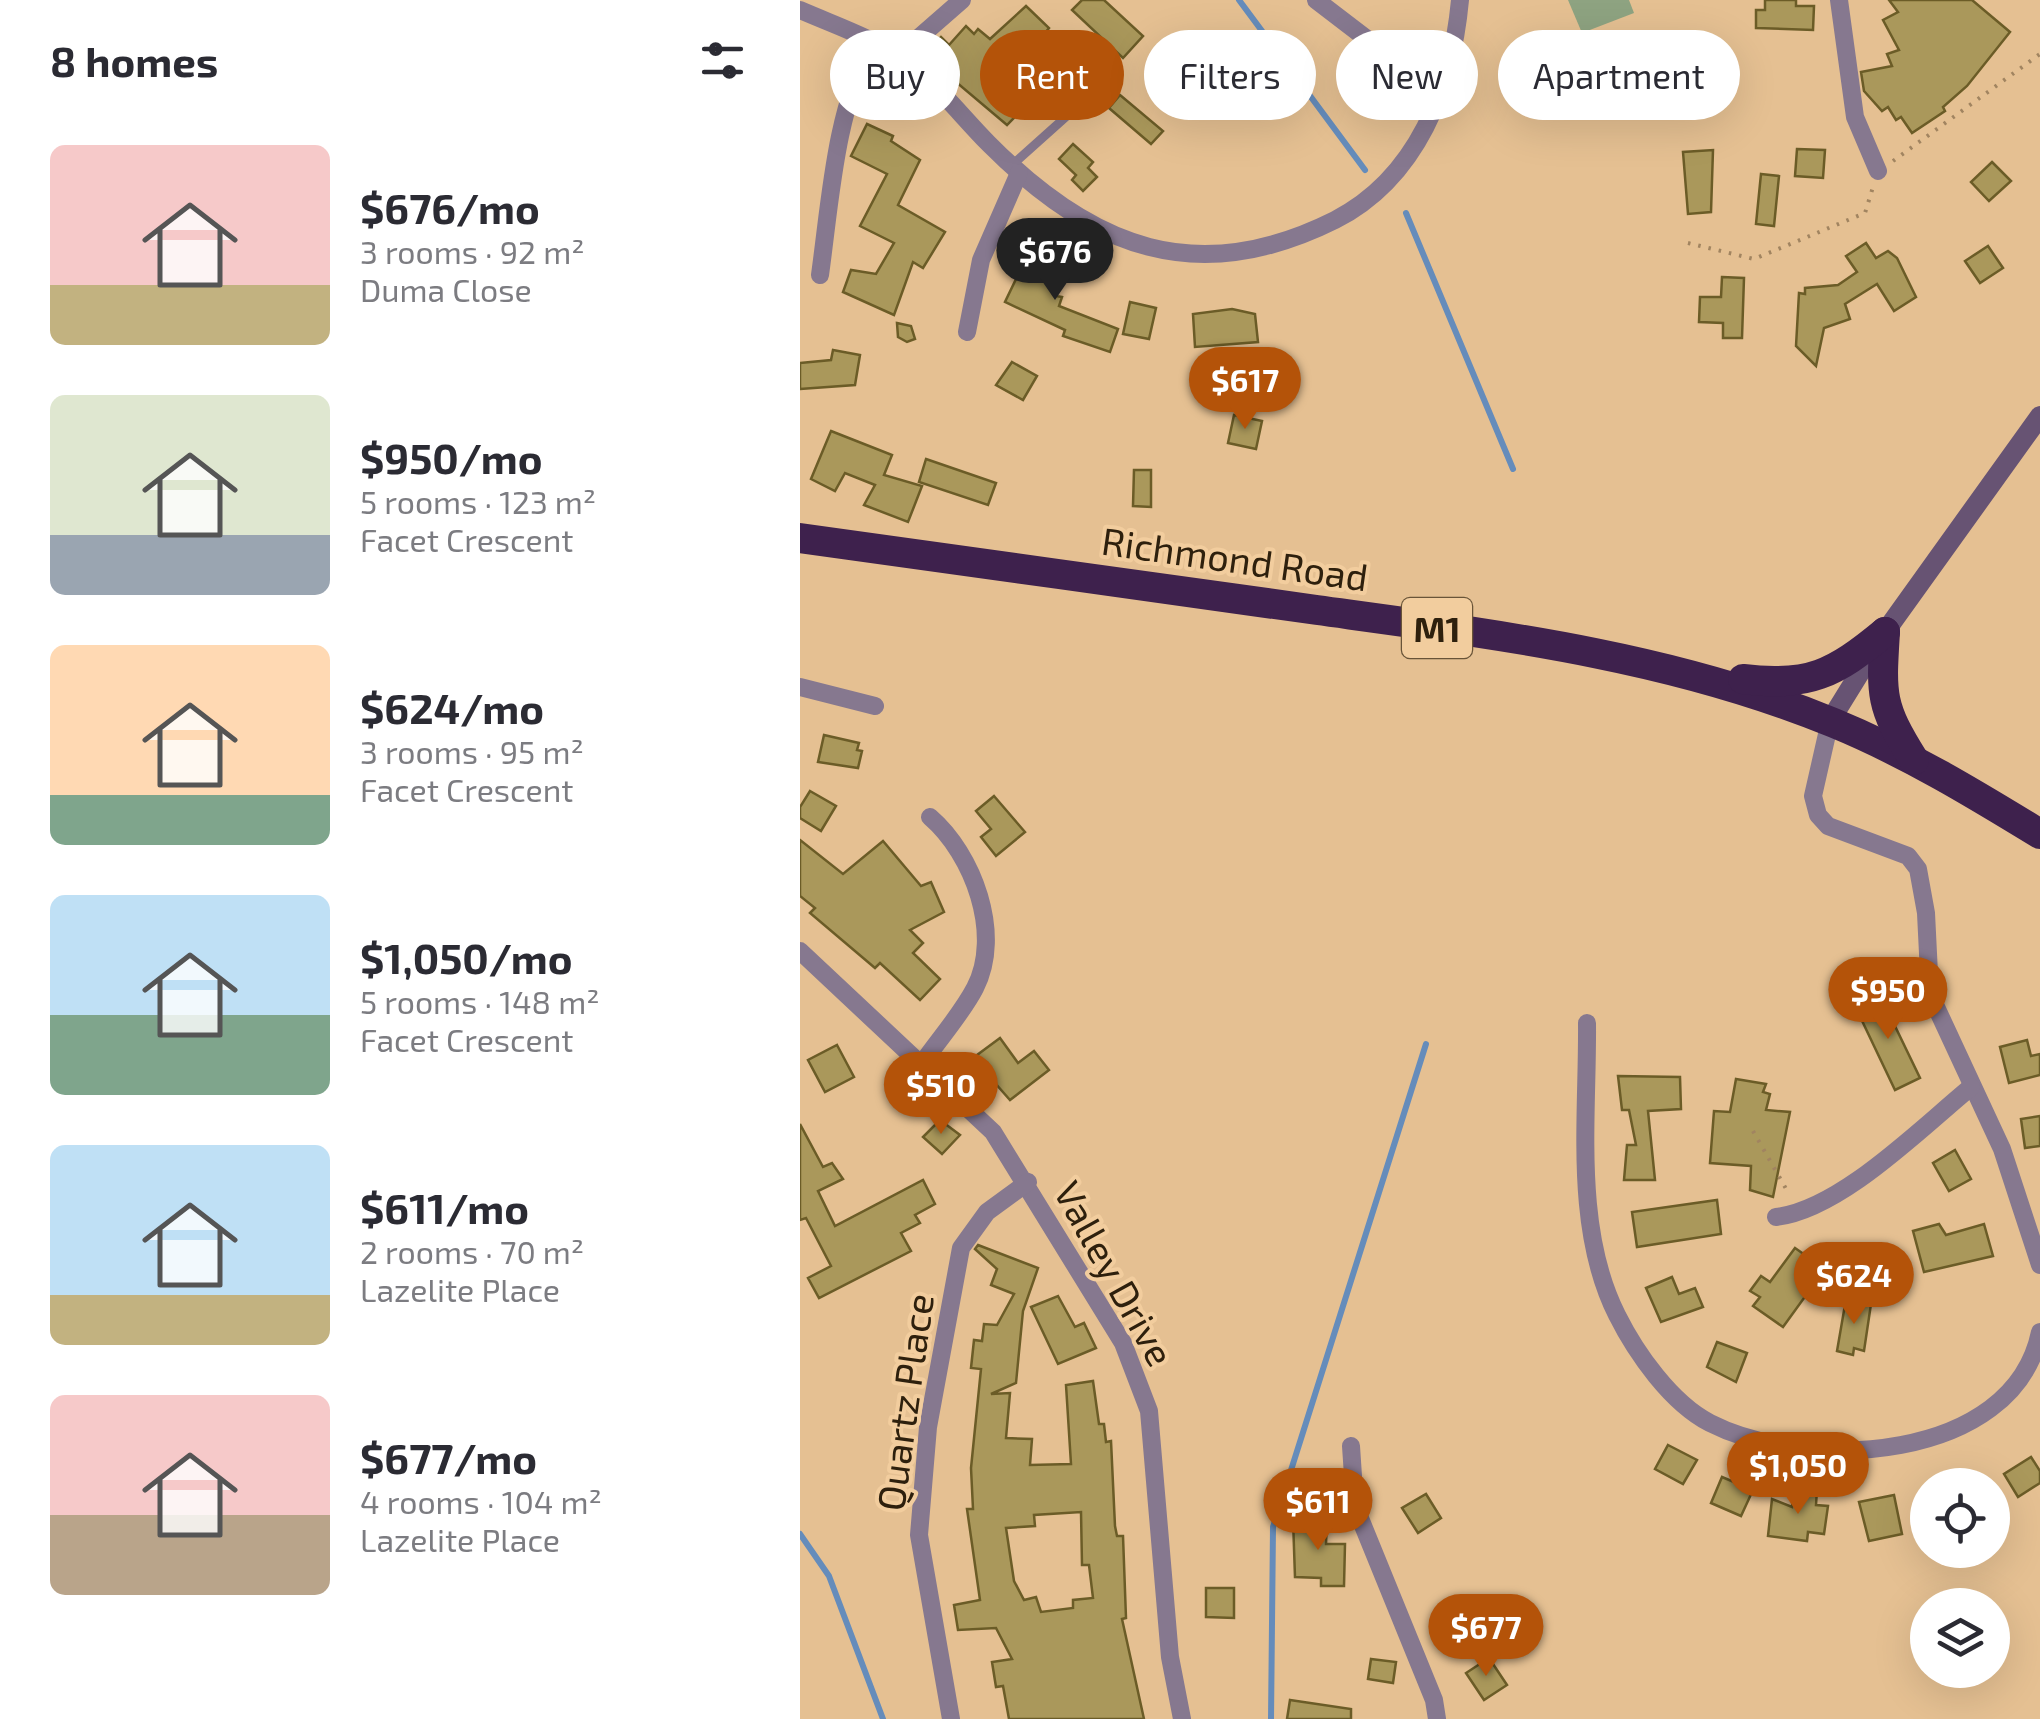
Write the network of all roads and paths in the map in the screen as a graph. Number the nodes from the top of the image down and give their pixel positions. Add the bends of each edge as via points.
1 (962, 0) edge
2 (1316, 0) edge
3 (1460, 0) edge
4 (1839, 0) edge
5 (800, 10) edge
6 (845, 30) edge
7 (928, 30) edge
8 (1355, 30) edge
9 (1455, 30) edge
10 (960, 115) edge
11 (842, 120) edge
12 (1067, 120) edge
13 (1428, 120) edge
14 (1015, 170) junction
15 (1878, 171) dead end
16 (820, 275) dead end
17 (967, 332) dead end
18 (2040, 416) edge
19 (800, 538) edge
20 (1885, 632) junction
21 (1676, 671) junction
22 (800, 687) edge
23 (875, 706) dead end
24 (1830, 721) junction
25 (1914, 760) junction
26 (930, 817) dead end
27 (2040, 834) edge
28 (800, 951) edge
29 (1587, 1023) dead end
30 (921, 1065) junction
31 (1971, 1087) junction
32 (1753, 1131) dead end
33 (1028, 1182) junction
34 (1814, 1207) junction
35 (1776, 1218) dead end
36 (2040, 1265) edge
37 (2040, 1332) edge
38 (1351, 1446) dead end
39 (952, 1719) edge
40 (1182, 1719) edge
41 (1437, 1719) edge

1 - 7 street
2 - 8 street
3 - 9 street
4 - 15 street via 1854,117
5 - 6 street
10 - 14 street
11 - 16 street
12 - 14 lane
13 - 14 street via 1413,152 1356,210 1300,238 1243,253 1183,256 1142,248 1092,228
14 - 17 street via 981,260
18 - 20 street
19 - 21 highway, Richmond Road / M1 via 1431,626
20 - 21 highway via 1837,669 1788,684
20 - 24 street
20 - 25 highway via 1886,715
21 - 24 highway, Richmond Road / M1
22 - 23 street
24 - 25 highway, Richmond Road / M1
24 - 31 street via 1813,796 1818,815 1849,835 1908,856 1918,869 1930,994
25 - 27 highway, Richmond Road / M1
26 - 30 street via 948,832 969,868 984,944 976,987
28 - 30 street, Valley Drive
29 - 37 street via 1588,1190 1598,1260 1640,1353 1692,1412 1748,1440 1830,1450 1916,1442 1970,1423 2013,1390
30 - 33 street, Valley Drive via 993,1132
31 - 34 street
31 - 36 street via 2002,1150
32 - 34 path via 1792,1200
33 - 39 street, Quartz Place via 987,1212 962,1248 928,1427 919,1535
33 - 40 street, Valley Drive via 1123,1343 1149,1410 1170,1657
34 - 35 street
38 - 41 street via 1355,1506

